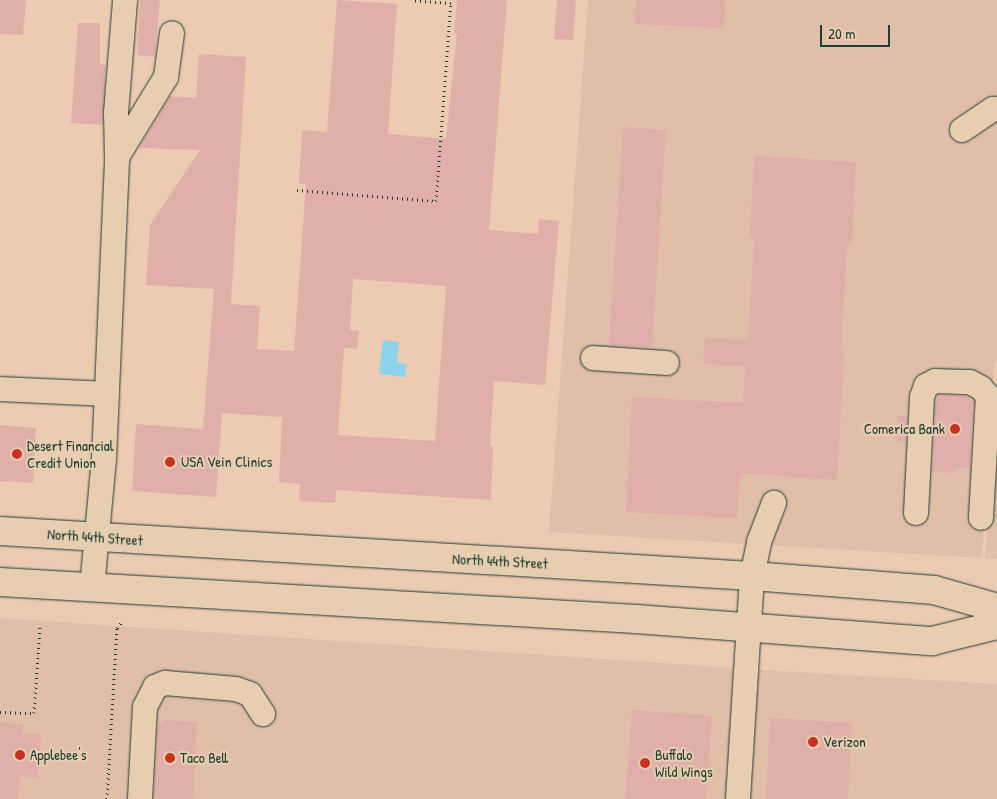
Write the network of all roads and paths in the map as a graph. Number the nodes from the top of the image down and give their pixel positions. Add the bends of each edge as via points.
1 (124, 0) edge
2 (412, 0) edge
3 (172, 33) dead end
4 (997, 109) edge
5 (962, 130) dead end
6 (116, 157) junction
7 (297, 190) dead end
8 (593, 358) dead end
9 (667, 363) dead end
10 (0, 389) edge
11 (107, 394) junction
12 (774, 504) dead end
13 (908, 513) dead end
14 (981, 518) dead end
15 (0, 531) edge
16 (97, 537) junction
17 (752, 576) junction
18 (0, 582) edge
19 (92, 588) junction
20 (997, 608) edge
21 (123, 620) dead end
22 (997, 626) edge
23 (40, 627) dead end
24 (748, 627) junction
25 (0, 712) edge
26 (263, 714) dead end
27 (106, 799) edge
28 (140, 799) edge
29 (738, 799) edge

1 - 6 street
2 - 7 path via 451,3 436,201
3 - 6 street via 166,77
4 - 5 street
6 - 11 street
8 - 9 street
10 - 11 street
11 - 16 street
12 - 17 street via 759,542
13 - 14 street via 926,386 935,380 970,382 982,388 988,396
15 - 16 main road, North 44th Street
16 - 17 main road, North 44th Street
16 - 19 street
17 - 20 main road, North 44th Street via 934,590
17 - 24 street
18 - 19 main road
19 - 24 main road
21 - 27 path via 117,628
22 - 24 main road via 932,641
23 - 25 path via 34,713
24 - 29 street
26 - 28 street via 250,694 236,689 165,683 155,687 144,707

